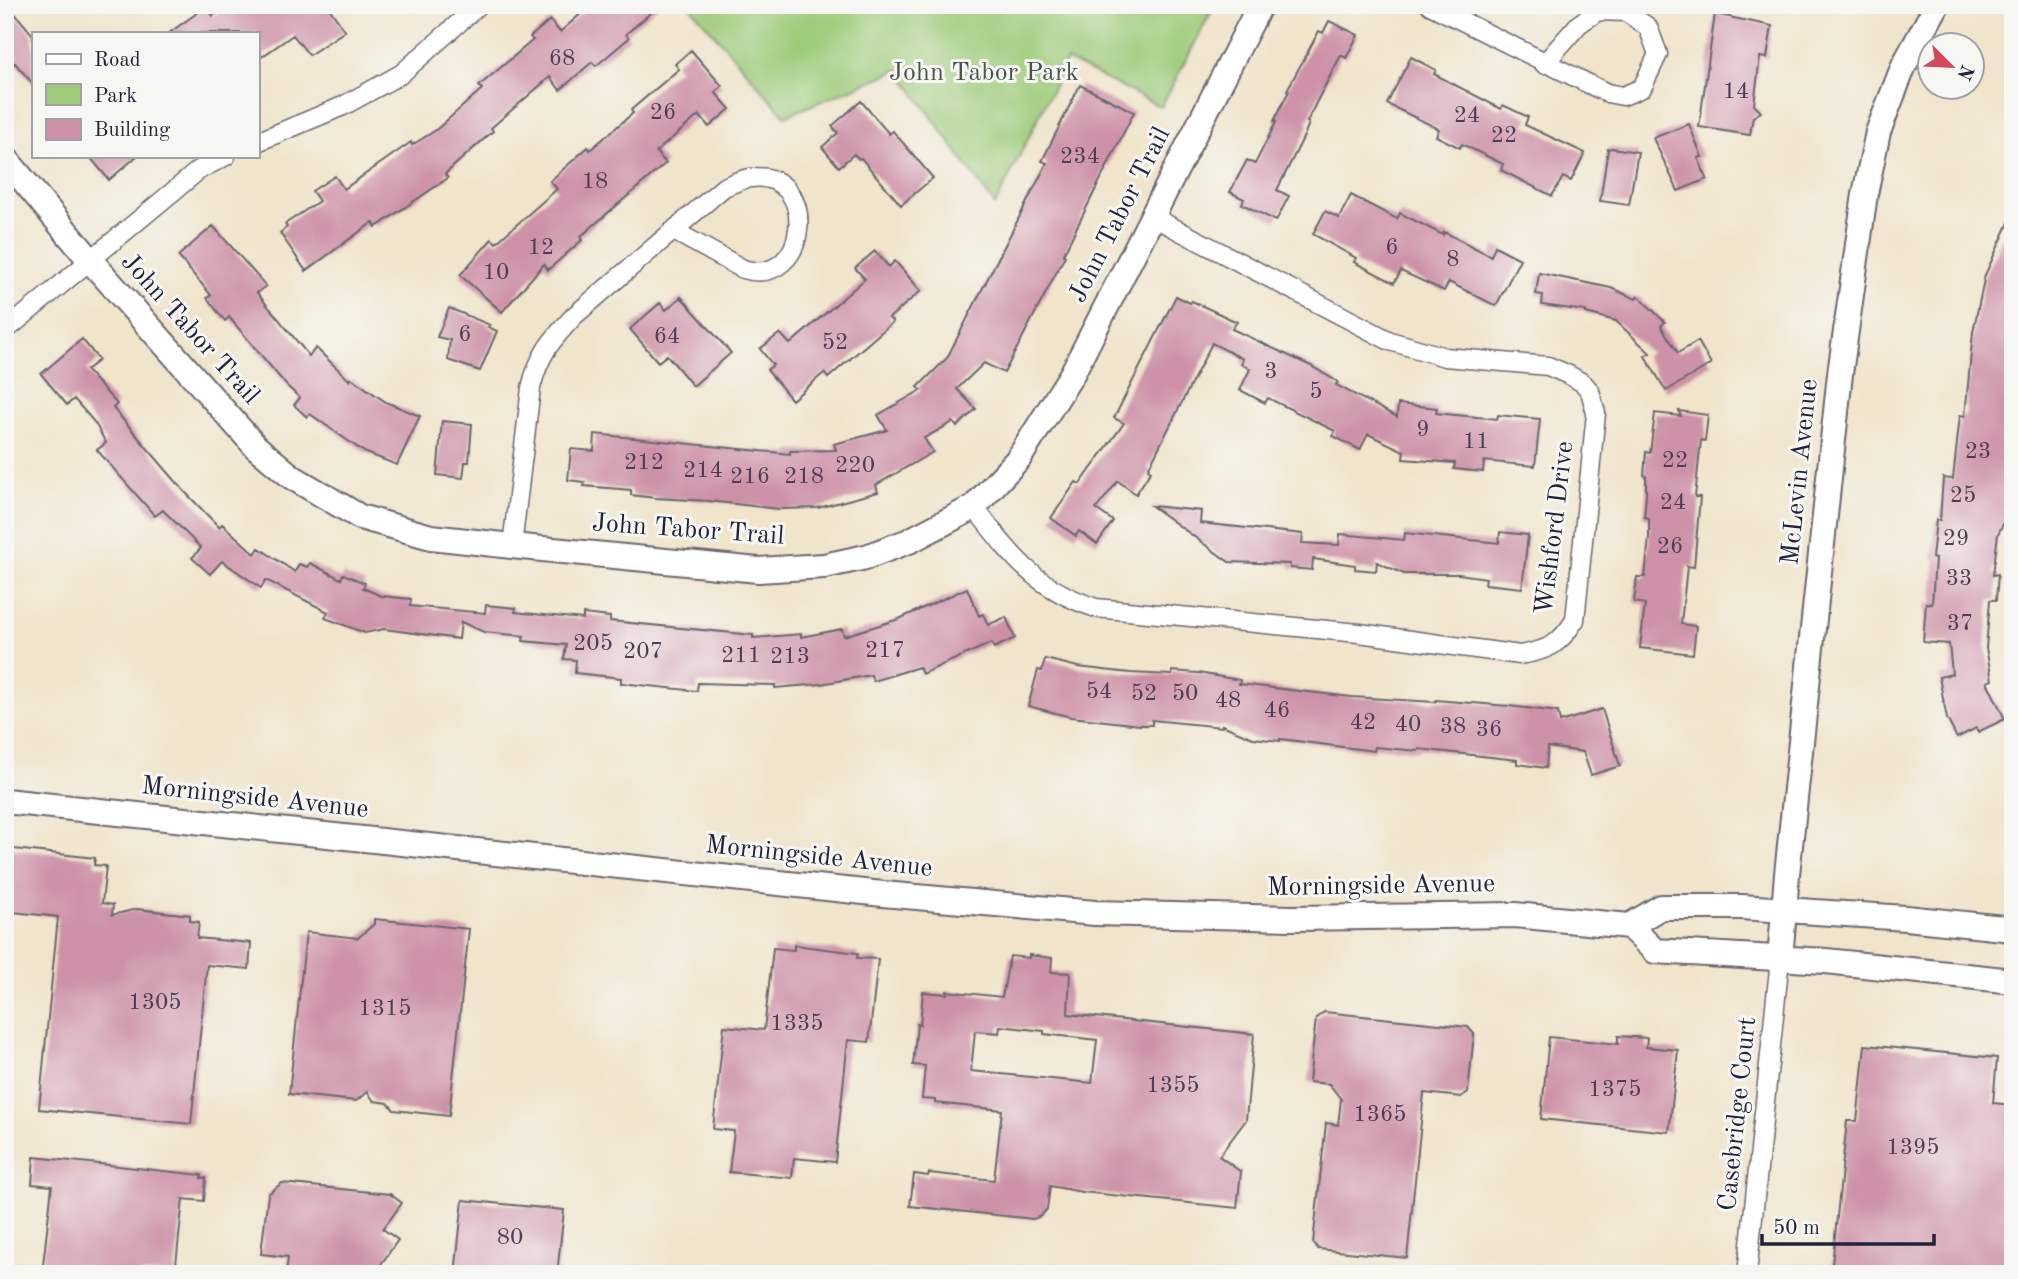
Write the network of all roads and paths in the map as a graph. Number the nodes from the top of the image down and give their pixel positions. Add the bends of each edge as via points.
1 (479, 5) edge
2 (1260, 5) edge
3 (1430, 5) edge
4 (1937, 5) edge
5 (1544, 64) junction
6 (259, 141) edge
7 (5, 158) edge
8 (222, 158) edge
9 (1153, 217) junction
10 (674, 231) junction
11 (90, 261) junction
12 (5, 331) edge
13 (974, 507) junction
14 (512, 546) junction
15 (5, 802) edge
16 (1784, 911) junction
17 (1629, 926) junction
18 (2013, 929) edge
19 (1780, 959) junction
20 (2013, 981) edge
21 (1747, 1274) edge

1 - 6 street via 401,74 343,106
2 - 9 street, John Tabor Trail
3 - 5 street
4 - 16 street, McLevin Avenue via 1905,65 1878,132 1865,194 1840,374
5 - 5 street via 1623,96 1642,88 1658,54 1648,27 1626,12 1598,11 1573,30
7 - 11 street, John Tabor Trail
8 - 11 street via 199,170
9 - 13 street, John Tabor Trail via 1046,418
9 - 13 street, Wishford Drive via 1390,341 1445,357 1548,366 1583,383 1596,413 1575,620 1563,638 1544,651 1520,655 1359,633 1096,608 1043,584 1026,570
10 - 10 street via 730,264 754,273 766,272 795,245 799,217 793,198 782,187 763,178 747,178 724,187
10 - 14 street via 574,317 536,364
11 - 12 street
11 - 14 street, John Tabor Trail via 256,447 292,477 360,517 431,537
13 - 14 street, John Tabor Trail via 909,541 824,566 758,570
15 - 17 street, Morningside Avenue via 1095,913 1292,918 1515,915
16 - 17 street via 1661,907
16 - 18 street
16 - 19 street, McLevin Avenue
17 - 19 street via 1655,951
19 - 20 street
19 - 21 street, Casebridge Court

